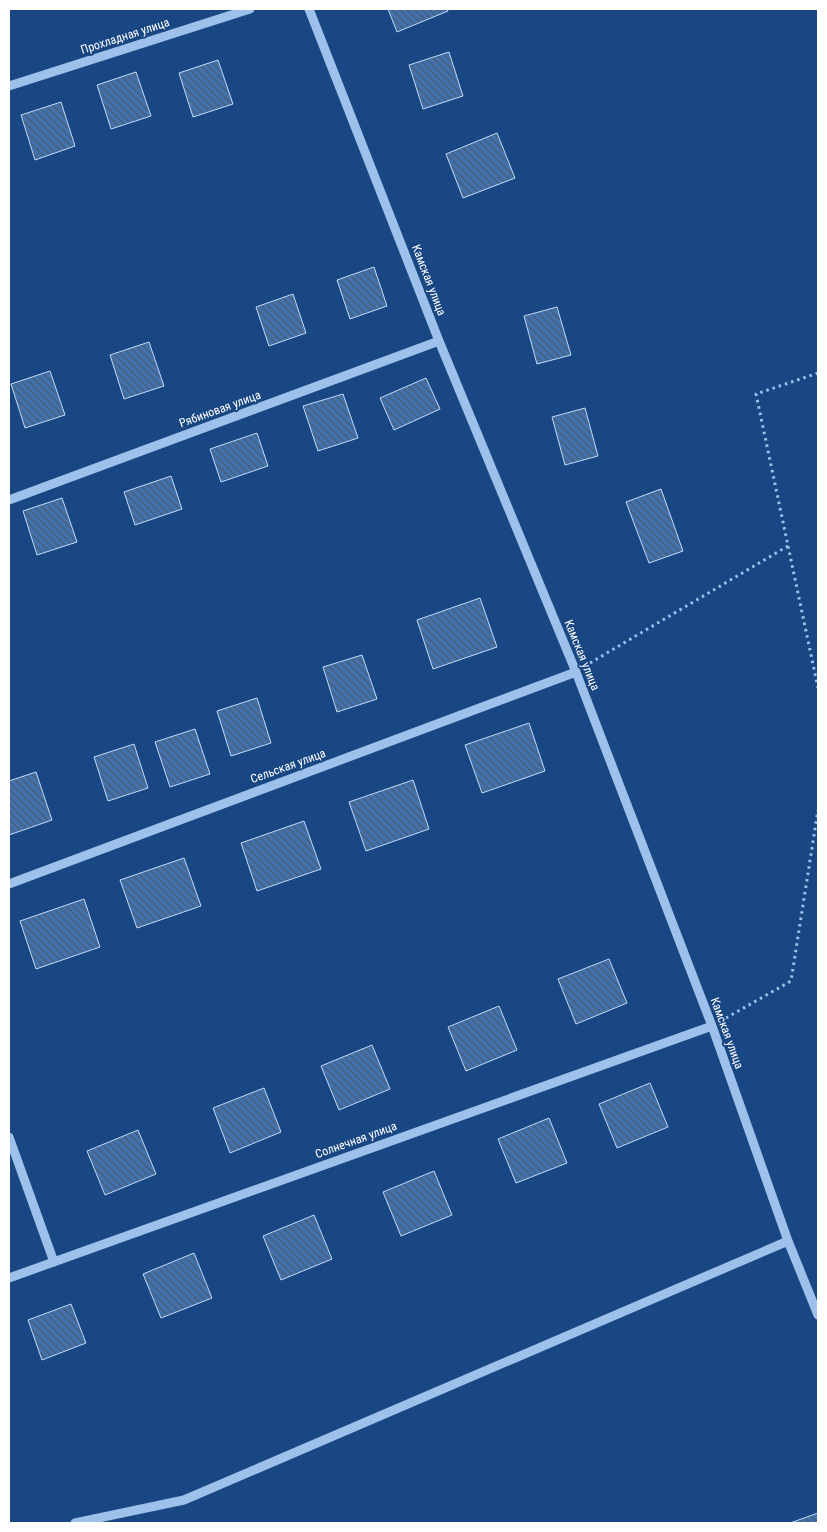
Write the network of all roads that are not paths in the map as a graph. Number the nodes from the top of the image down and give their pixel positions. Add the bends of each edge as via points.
1 (250, 9) edge
2 (309, 9) edge
3 (9, 86) edge
4 (440, 341) junction
5 (9, 500) edge
6 (576, 672) junction
7 (9, 884) edge
8 (712, 1026) junction
9 (9, 1137) edge
10 (11, 1148) edge
11 (788, 1241) junction
12 (54, 1262) junction
13 (9, 1278) edge
14 (818, 1315) edge
15 (75, 1523) edge

1 - 3 street, Прохладная улица
2 - 4 street, Камская улица
4 - 5 street, Рябиновая улица
4 - 6 street, Камская улица
6 - 7 street, Сельская улица
6 - 8 street, Камская улица
8 - 11 street, Камская улица
8 - 12 street, Солнечная улица
9 - 10 street
10 - 12 street
11 - 14 street, Камская улица
11 - 15 street via 184,1500
12 - 13 street, Солнечная улица

